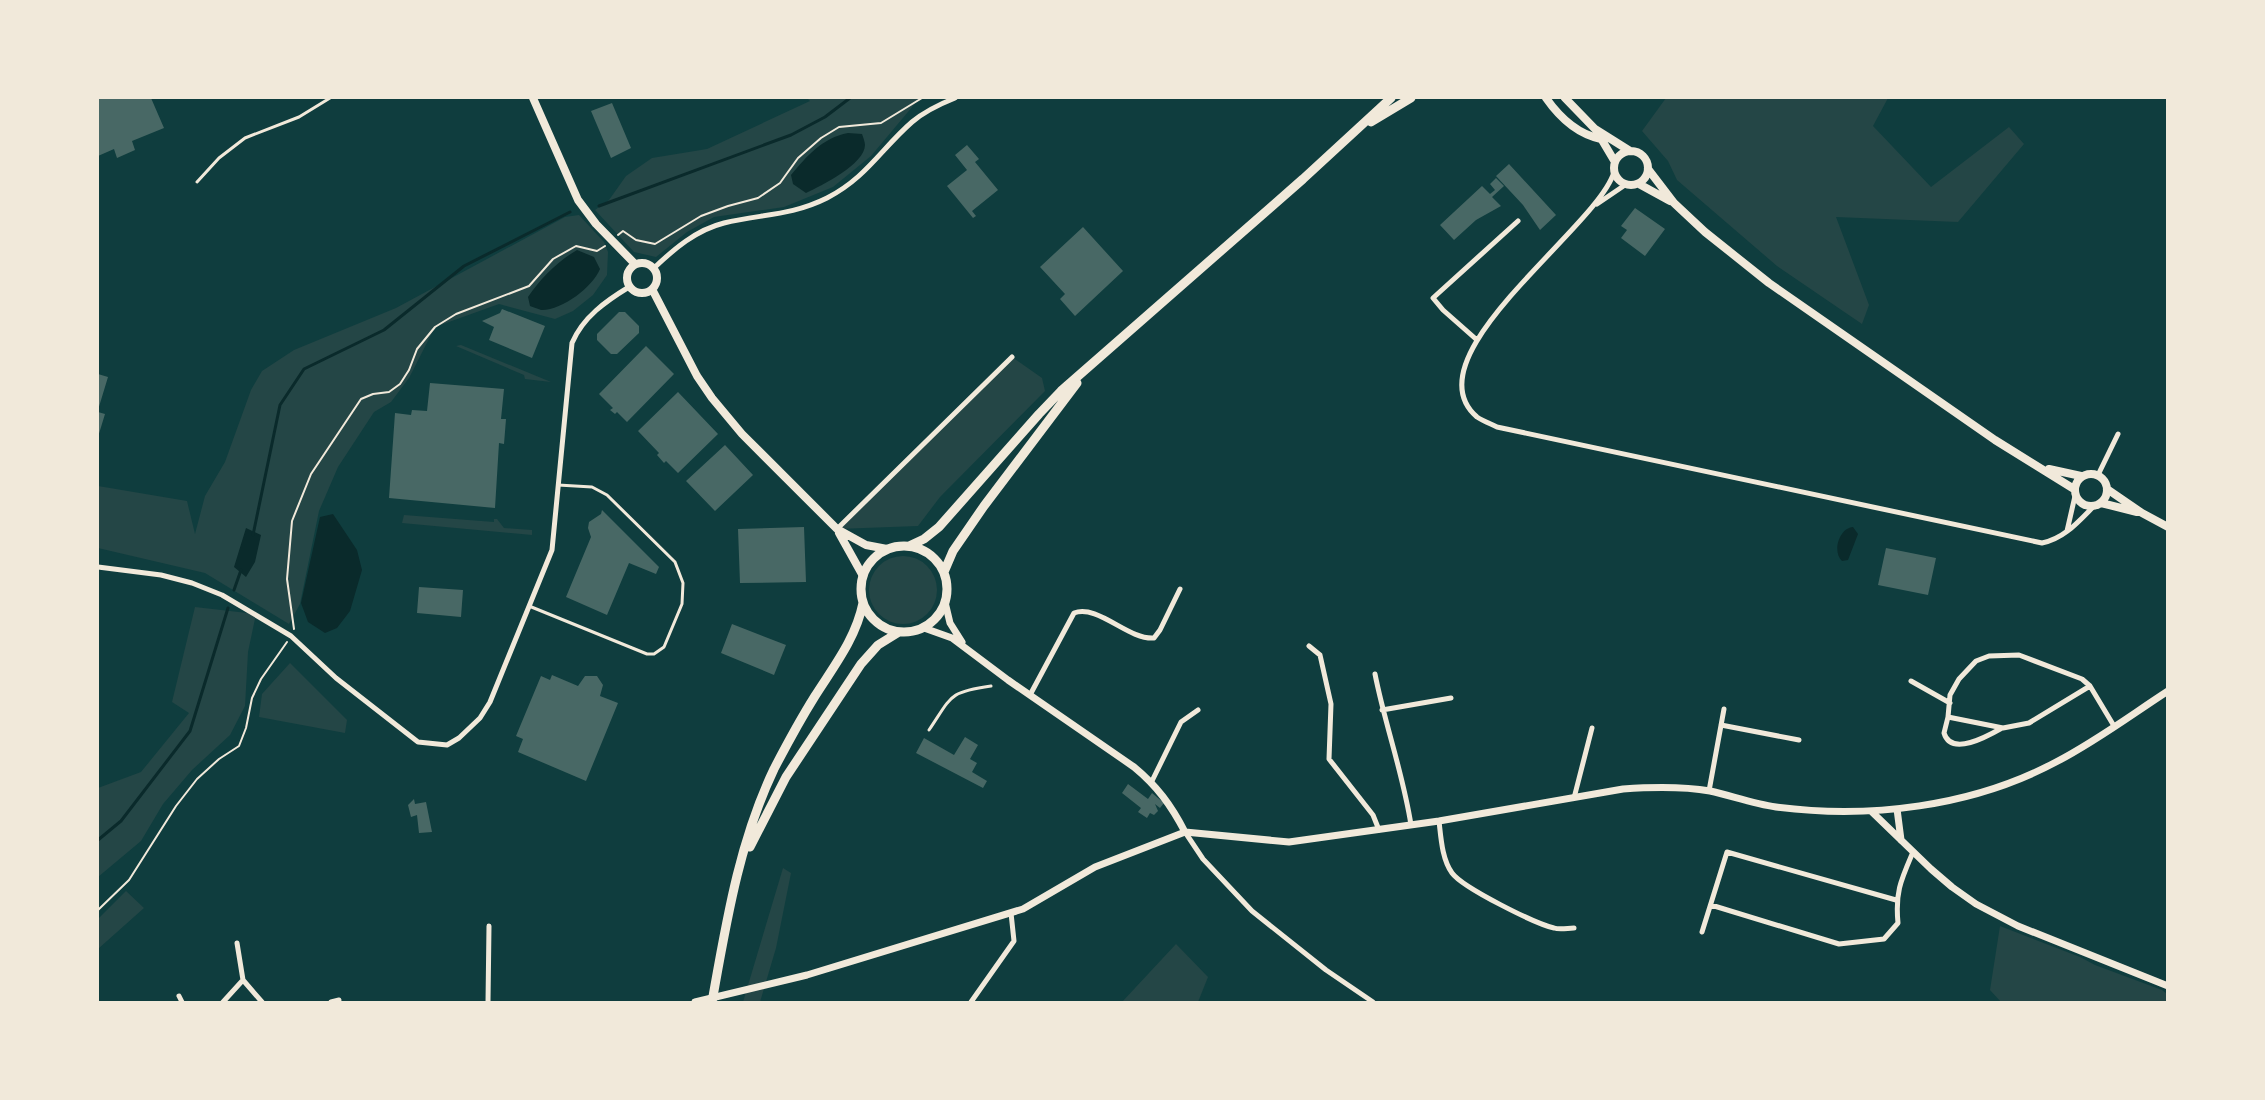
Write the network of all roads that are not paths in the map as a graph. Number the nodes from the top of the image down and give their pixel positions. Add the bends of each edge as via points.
1 (330, 98) edge
2 (532, 98) edge
3 (955, 98) edge
4 (1391, 98) edge
5 (1411, 98) edge
6 (1546, 98) edge
7 (1565, 98) edge
8 (1595, 129) junction
9 (1354, 132) junction
10 (1601, 139) junction
11 (1630, 151) junction
12 (1615, 162) junction
13 (1648, 169) junction
14 (1614, 172) junction
15 (197, 182) dead end
16 (1639, 184) junction
17 (1626, 185) junction
18 (1674, 203) junction
19 (1595, 205) junction
20 (1518, 221) dead end
21 (635, 264) junction
22 (654, 268) junction
23 (629, 286) junction
24 (652, 289) junction
25 (1477, 340) junction
26 (1012, 357) dead end
27 (1086, 371) junction
28 (2118, 434) dead end
29 (2032, 464) junction
30 (2098, 475) junction
31 (2081, 476) junction
32 (558, 484) junction
33 (2107, 489) junction
34 (2075, 493) junction
35 (2098, 505) junction
36 (2142, 513) junction
37 (2168, 527) edge
38 (837, 529) junction
39 (2067, 531) junction
40 (909, 546) junction
41 (887, 549) junction
42 (98, 567) edge
43 (944, 572) junction
44 (863, 576) junction
45 (1180, 589) dead end
46 (945, 602) junction
47 (864, 603) junction
48 (529, 606) junction
49 (924, 628) junction
50 (899, 632) junction
51 (1309, 646) dead end
52 (967, 648) junction
53 (1375, 674) dead end
54 (1911, 681) dead end
55 (991, 686) dead end
56 (2090, 686) junction
57 (2168, 691) edge
58 (1030, 695) junction
59 (1451, 698) dead end
60 (1950, 702) junction
61 (1724, 709) dead end
62 (1198, 710) dead end
63 (1382, 710) junction
64 (1948, 716) junction
65 (1721, 725) junction
66 (2114, 726) junction
67 (1592, 728) dead end
68 (2003, 728) junction
69 (929, 730) dead end
70 (1799, 740) dead end
71 (1152, 782) junction
72 (1709, 791) junction
73 (1574, 798) junction
74 (1897, 809) junction
75 (1872, 812) junction
76 (1439, 821) junction
77 (1411, 825) junction
78 (1379, 830) junction
79 (1184, 832) junction
80 (1901, 841) junction
81 (1913, 852) junction
82 (742, 863) junction
83 (1896, 900) junction
84 (1711, 905) junction
85 (1011, 913) junction
86 (490, 926) dead end
87 (1574, 928) dead end
88 (1702, 932) dead end
89 (237, 943) dead end
90 (243, 980) junction
91 (2168, 986) edge
92 (179, 996) dead end
93 (339, 1000) dead end
94 (182, 1002) edge
95 (223, 1002) edge
96 (262, 1002) edge
97 (331, 1002) edge
98 (488, 1002) edge
99 (695, 1002) edge
100 (712, 1002) edge
101 (970, 1002) edge
102 (1373, 1002) edge

1 - 15 lane via 299,117 245,138 219,158
2 - 21 main road via 578,200 596,224
3 - 22 street via 913,122 843,189 791,212 723,223 701,232
4 - 9 main road
5 - 9 main road
6 - 10 main road via 1580,133
7 - 8 main road
8 - 10 main road
8 - 11 main road
9 - 27 main road
10 - 12 main road
11 - 12 main road via 1618,156
11 - 13 main road via 1643,156
12 - 14 main road
13 - 16 main road
13 - 18 main road
14 - 17 main road
14 - 19 street
16 - 17 main road
16 - 18 main road
17 - 19 street
18 - 29 main road via 1769,284
19 - 25 street via 1521,284
20 - 25 street via 1433,298
21 - 22 main road via 646,263
21 - 23 main road via 627,274
22 - 24 main road via 657,278
23 - 24 main road via 643,293
23 - 32 street via 609,298 584,322 572,343
24 - 38 main road via 685,356 712,398 742,434
25 - 39 street via 1465,362 1461,383 1463,392 1477,417 1497,427 2042,543
26 - 38 street
27 - 40 main road via 1039,414 939,527 924,540
27 - 43 main road via 984,506 953,551
28 - 30 street
29 - 31 main road
29 - 34 main road
30 - 31 main road
30 - 33 main road
31 - 34 main road via 2076,482
32 - 48 street via 552,550
32 - 48 lane via 592,487 612,498 675,562 682,583 682,604 664,647 654,654 647,654
33 - 35 main road
33 - 36 main road
34 - 35 main road via 2081,504
34 - 39 street
35 - 36 main road
35 - 39 street
36 - 37 main road
38 - 41 main road via 866,545
38 - 44 main road
40 - 41 main road
40 - 43 main road via 930,554
41 - 44 main road via 872,560
42 - 48 street via 161,575 222,595 291,636 336,678 418,742 447,745 480,718 490,702
43 - 46 main road
44 - 47 main road via 861,594
45 - 58 street via 1154,638 1142,637 1088,612 1074,613
46 - 49 main road via 939,614
46 - 52 street via 950,623
47 - 50 main road via 877,622
47 - 82 main road via 849,642 773,772 750,829
49 - 50 main road
49 - 52 street via 952,638
50 - 82 main road via 869,654 830,710 772,802
51 - 78 street via 1320,655 1331,704 1329,759 1373,815
52 - 58 street
53 - 63 street
54 - 60 street
55 - 69 lane via 956,694
56 - 60 street via 2082,679 2019,655 1989,656 1976,661 1959,678
56 - 66 street
56 - 68 street via 2029,723
57 - 66 street
58 - 71 street
59 - 63 street
60 - 64 street
61 - 65 street
62 - 71 street via 1181,722
63 - 77 street via 1400,767
64 - 68 street
64 - 68 street via 1944,733 1948,742 1960,744 1986,737
65 - 70 street
65 - 72 street
66 - 74 street via 2056,762 2020,778 1987,790
67 - 73 street
71 - 79 street via 1168,801
72 - 73 street via 1648,787
72 - 75 street via 1775,807
73 - 76 street
74 - 75 street
74 - 80 street
75 - 80 street
76 - 77 street
76 - 87 street via 1446,862 1459,880 1536,922 1556,929
77 - 78 street
78 - 79 street via 1288,842
79 - 85 street via 1095,867
79 - 102 street via 1203,859 1252,911 1326,970
80 - 81 street
81 - 83 street
81 - 91 street via 1952,887 2001,918
82 - 100 main road via 732,896
83 - 84 street via 1898,923 1884,939 1839,944
83 - 84 street via 1727,852
84 - 88 street
85 - 99 street via 807,974
85 - 101 street via 1014,941
86 - 98 street
89 - 90 street
90 - 95 street
90 - 96 street
92 - 94 street
93 - 97 street

